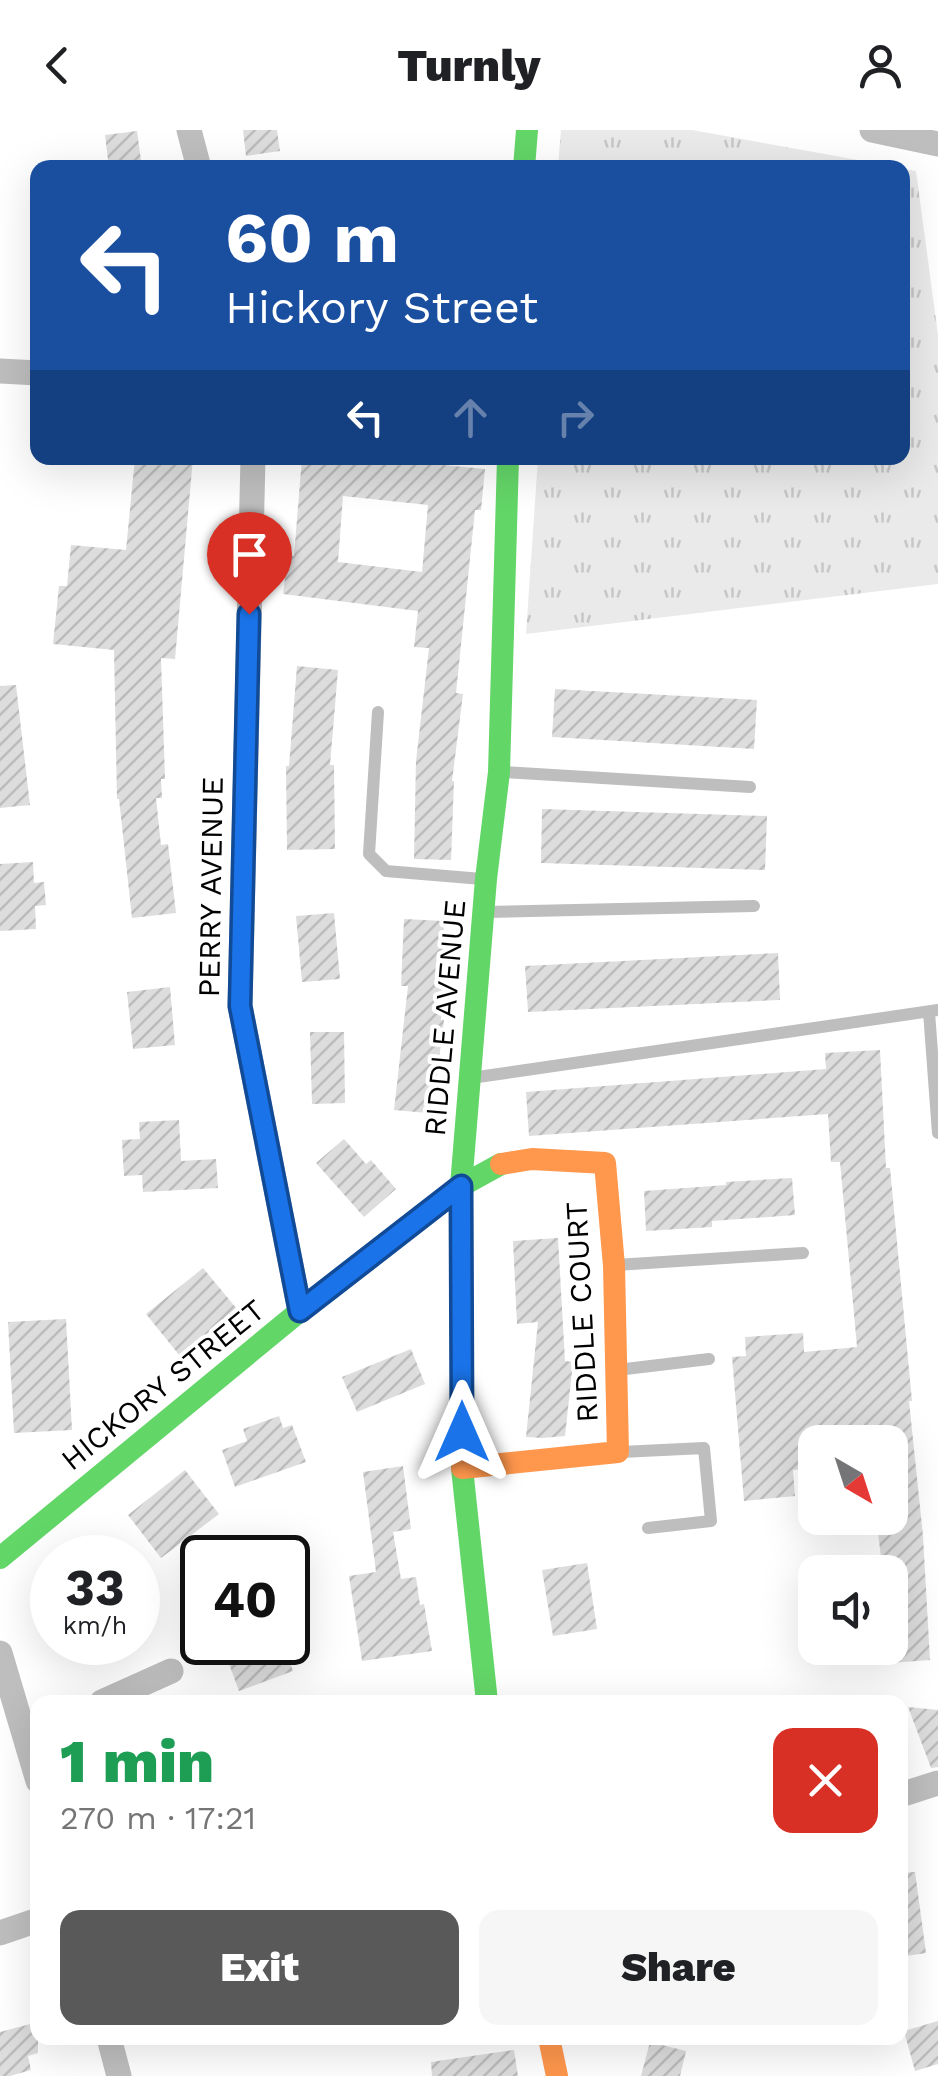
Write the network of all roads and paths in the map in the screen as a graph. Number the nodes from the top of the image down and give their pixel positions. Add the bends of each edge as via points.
1 (189, 130) edge
2 (527, 130) edge
3 (872, 130) edge
4 (938, 144) edge
5 (197, 160) edge
6 (525, 160) edge
7 (0, 371) edge
8 (30, 373) edge
9 (253, 465) edge
10 (508, 465) edge
11 (378, 712) dead end
12 (498, 772) junction
13 (750, 787) dead end
14 (486, 879) junction
15 (754, 906) dead end
16 (484, 912) junction
17 (934, 1011) edge
18 (470, 1078) junction
19 (938, 1132) edge
20 (461, 1186) junction
21 (804, 1253) dead end
22 (614, 1266) junction
23 (300, 1311) junction
24 (709, 1360) dead end
25 (615, 1370) junction
26 (618, 1452) junction
27 (462, 1468) junction
28 (648, 1528) dead end
29 (0, 1558) edge
30 (0, 1654) edge
31 (172, 1670) dead end
32 (117, 1695) edge
33 (486, 1695) edge
34 (30, 1732) edge
35 (938, 1782) edge
36 (908, 1792) edge
37 (30, 1923) edge
38 (0, 1933) edge
39 (111, 2045) edge
40 (550, 2045) edge
41 (119, 2076) edge
42 (557, 2076) edge

1 - 5 street
2 - 6 street
3 - 4 street
7 - 8 street
9 - 23 street, PERRY AVENUE via 240,1006
10 - 12 street, RIDDLE AVENUE
11 - 14 lane via 369,854 386,871
12 - 13 lane
12 - 14 street, RIDDLE AVENUE
14 - 16 street, RIDDLE AVENUE
15 - 16 lane
16 - 18 street, RIDDLE AVENUE
17 - 18 lane
17 - 19 lane
18 - 20 street, RIDDLE AVENUE
20 - 22 street, RIDDLE COURT via 498,1164 605,1163
20 - 23 street, HICKORY STREET
20 - 27 street, RIDDLE AVENUE
21 - 22 lane
22 - 25 street, RIDDLE COURT
23 - 29 street, HICKORY STREET
24 - 25 lane
25 - 26 street, RIDDLE COURT
26 - 27 street, RIDDLE COURT
26 - 28 lane via 704,1448 710,1521
27 - 33 street, RIDDLE AVENUE
30 - 34 street
31 - 32 street
35 - 36 street
37 - 38 street
39 - 41 street
40 - 42 street

